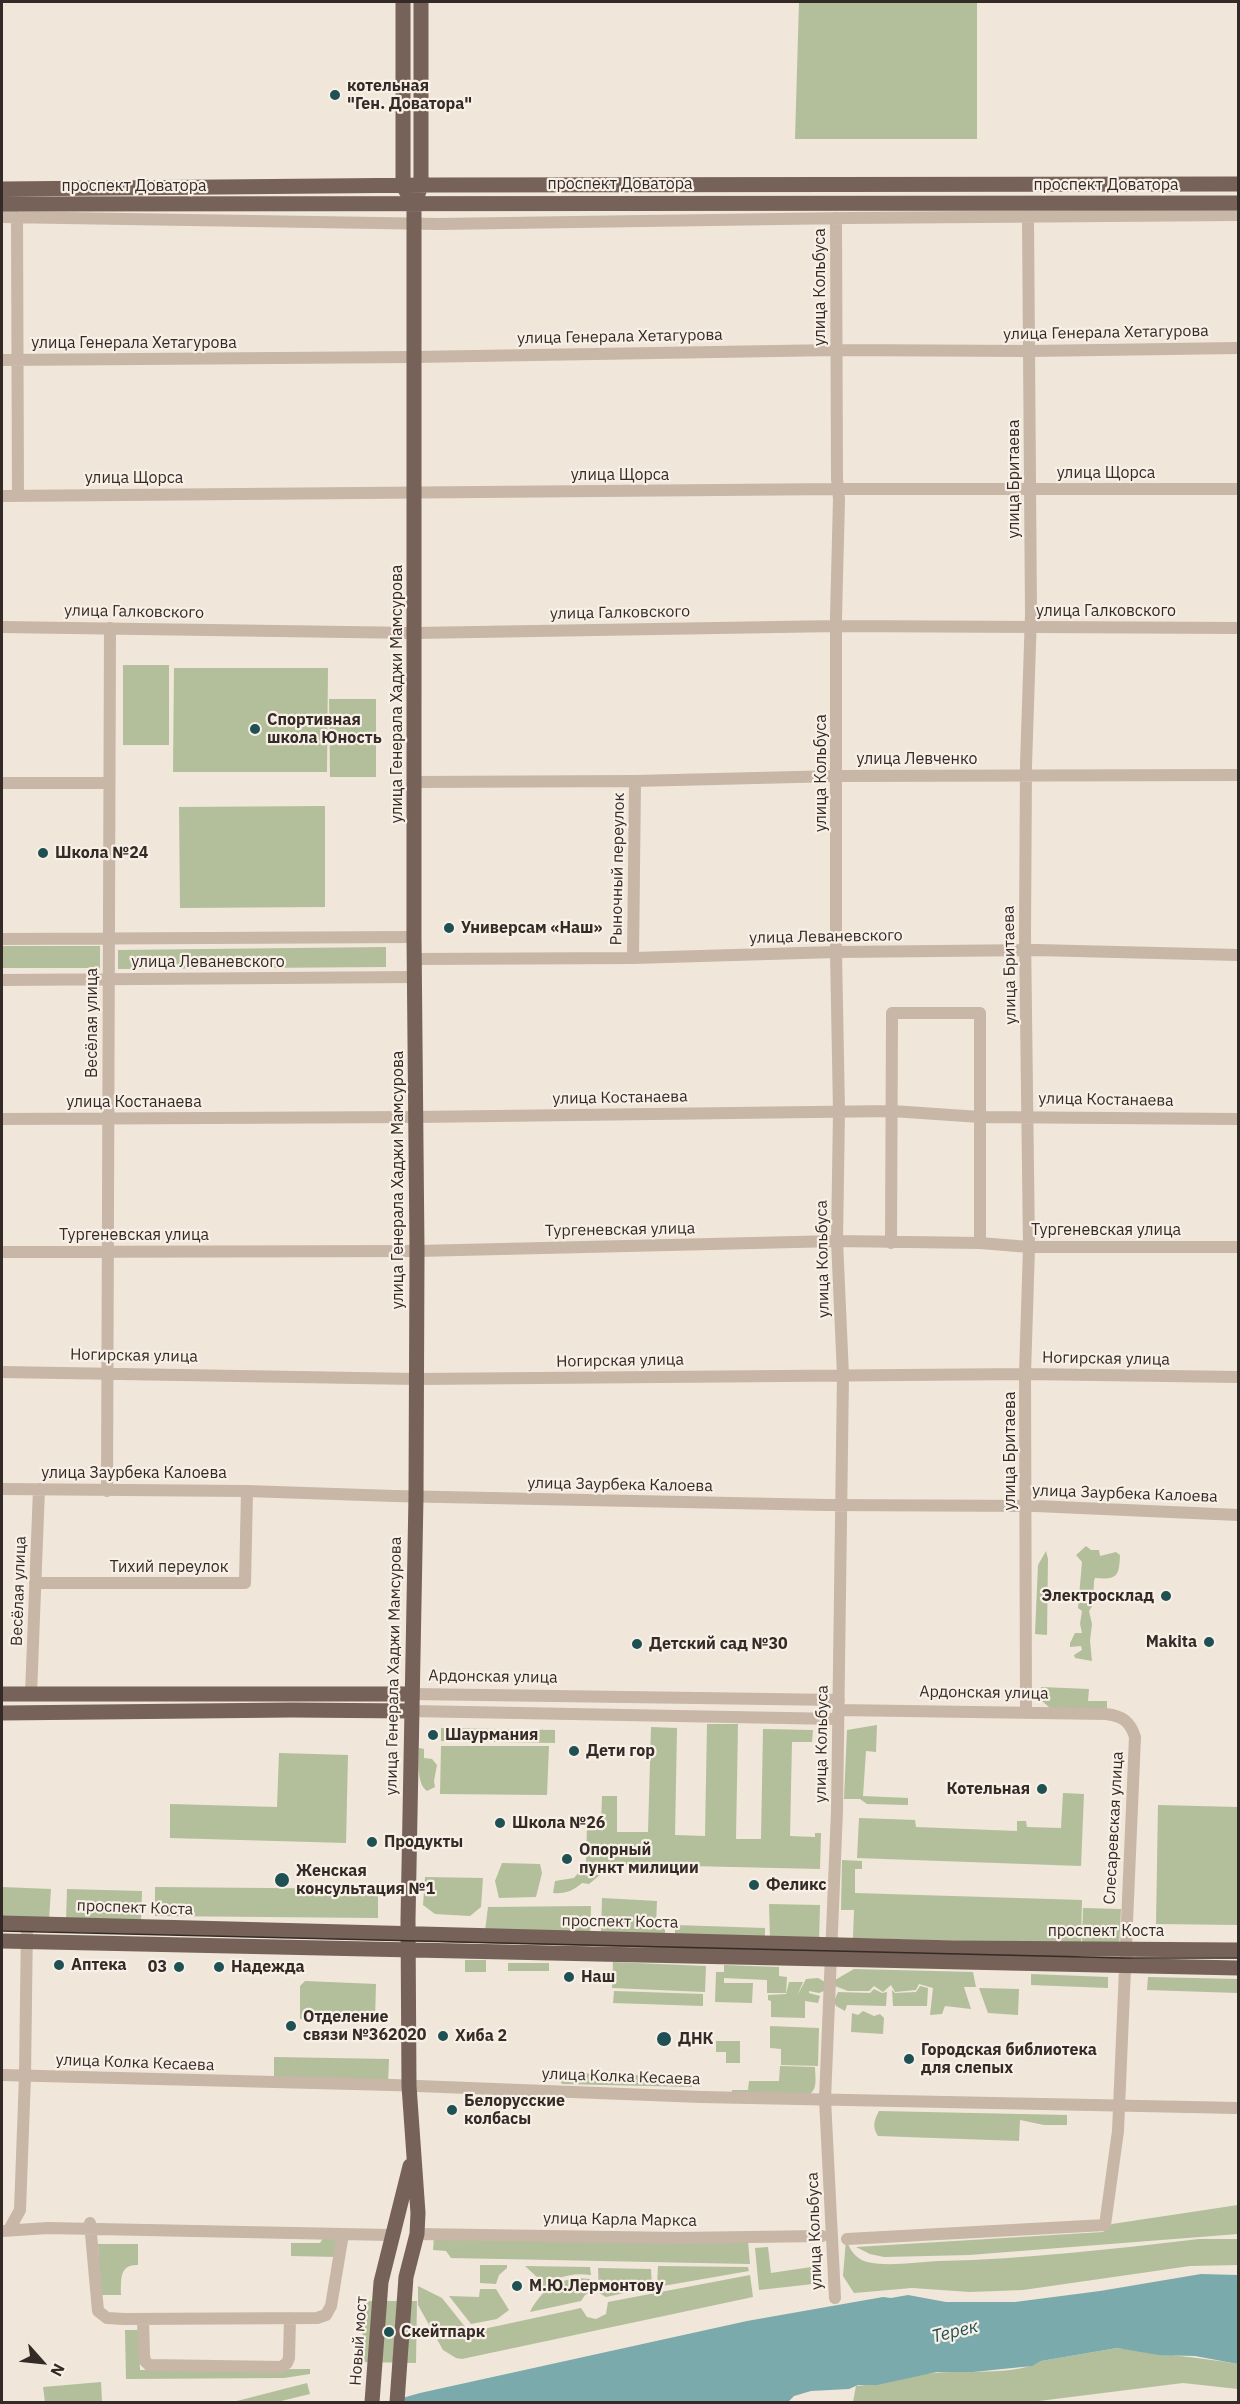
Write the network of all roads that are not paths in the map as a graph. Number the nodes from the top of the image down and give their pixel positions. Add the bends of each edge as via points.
1 (403, 2) edge
2 (421, 2) edge
3 (1239, 184) edge
4 (403, 186) junction
5 (421, 186) junction
6 (2, 189) edge
7 (1239, 202) edge
8 (2, 204) edge
9 (414, 204) junction
10 (1239, 215) edge
11 (2, 217) edge
12 (17, 217) junction
13 (836, 218) junction
14 (1028, 218) junction
15 (414, 224) junction
16 (1239, 348) edge
17 (836, 350) junction
18 (1030, 351) junction
19 (414, 357) junction
20 (2, 360) edge
21 (18, 360) junction
22 (838, 489) junction
23 (1030, 489) junction
24 (1239, 489) edge
25 (414, 493) junction
26 (2, 496) edge
27 (18, 496) junction
28 (837, 626) junction
29 (2, 627) edge
30 (1030, 627) junction
31 (110, 628) junction
32 (1239, 628) edge
33 (416, 633) junction
34 (1239, 775) edge
35 (837, 776) junction
36 (1027, 776) junction
37 (635, 781) junction
38 (415, 782) junction
39 (2, 783) edge
40 (108, 783) junction
41 (414, 937) junction
42 (108, 938) junction
43 (2, 939) edge
44 (1026, 950) junction
45 (836, 952) junction
46 (1239, 955) edge
47 (415, 958) junction
48 (633, 958) junction
49 (415, 977) junction
50 (108, 979) junction
51 (2, 980) edge
52 (839, 1111) junction
53 (892, 1111) junction
54 (1028, 1116) junction
55 (416, 1117) junction
56 (980, 1117) junction
57 (109, 1118) junction
58 (2, 1119) edge
59 (1239, 1119) edge
60 (837, 1241) junction
61 (891, 1243) junction
62 (980, 1244) junction
63 (1029, 1247) junction
64 (1239, 1247) edge
65 (417, 1251) junction
66 (2, 1252) edge
67 (108, 1252) junction
68 (2, 1372) edge
69 (106, 1372) junction
70 (1025, 1374) junction
71 (843, 1375) junction
72 (1239, 1377) edge
73 (416, 1379) junction
74 (2, 1489) edge
75 (39, 1489) junction
76 (107, 1491) junction
77 (247, 1491) junction
78 (416, 1497) junction
79 (841, 1505) junction
80 (1027, 1506) junction
81 (1239, 1515) edge
82 (35, 1583) junction
83 (2, 1694) edge
84 (31, 1694) junction
85 (411, 1694) junction
86 (839, 1710) junction
87 (411, 1711) junction
88 (1026, 1712) junction
89 (2, 1713) edge
90 (1127, 1720) joint
91 (2, 1923) edge
92 (27, 1923) junction
93 (408, 1934) junction
94 (2, 1941) edge
95 (27, 1941) junction
96 (1126, 1949) junction
97 (1239, 1950) edge
98 (409, 1951) junction
99 (832, 1952) junction
100 (1125, 1966) junction
101 (1239, 1968) edge
102 (2, 2075) edge
103 (25, 2076) junction
104 (409, 2086) junction
105 (825, 2099) junction
106 (1118, 2104) junction
107 (1239, 2108) edge
108 (413, 2156) junction
109 (17, 2218) junction
110 (90, 2226) junction
111 (48, 2228) junction
112 (5, 2230) edge
113 (343, 2234) junction
114 (417, 2234) junction
115 (391, 2235) junction
116 (822, 2236) dead end
117 (847, 2239) dead end
118 (381, 2282) joint
119 (835, 2298) dead end
120 (290, 2318) junction
121 (143, 2319) junction
122 (372, 2403) edge
123 (397, 2403) edge

1 - 4 main road
2 - 5 main road, улица Генерала Хаджи Мамсурова
3 - 5 main road, проспект Доватора
4 - 5 main road, проспект Доватора
4 - 6 main road, проспект Доватора
4 - 9 main road
5 - 9 main road, улица Генерала Хаджи Мамсурова
7 - 9 main road, проспект Доватора
8 - 9 main road, проспект Доватора
9 - 15 main road, улица Генерала Хаджи Мамсурова
10 - 14 street, проспект Доватора
11 - 12 street, проспект Доватора
12 - 15 street, проспект Доватора
12 - 21 street
13 - 14 street, проспект Доватора
13 - 15 street, проспект Доватора
13 - 17 street, улица Кольбуса
14 - 18 street, улица Бритаева
15 - 19 main road, улица Генерала Хаджи Мамсурова
16 - 18 street, улица Генерала Хетагурова
17 - 18 street, улица Генерала Хетагурова
17 - 19 street, улица Генерала Хетагурова
17 - 22 street, улица Кольбуса
18 - 23 street, улица Бритаева
19 - 21 street, улица Генерала Хетагурова
19 - 25 main road, улица Генерала Хаджи Мамсурова
20 - 21 street, улица Генерала Хетагурова
21 - 27 street
22 - 23 street, улица Щорса
22 - 25 street, улица Щорса
22 - 28 street, улица Кольбуса
23 - 24 street, улица Щорса
23 - 30 street, улица Бритаева
25 - 27 street, улица Щорса
25 - 33 main road, улица Генерала Хаджи Мамсурова
26 - 27 street, улица Щорса
28 - 30 street, улица Галковского
28 - 33 street, улица Галковского
28 - 35 street, улица Кольбуса
29 - 31 street, улица Галковского
30 - 32 street, улица Галковского
30 - 36 street, улица Бритаева
31 - 33 street, улица Галковского
31 - 40 street, Весёлая улица
33 - 38 main road, улица Генерала Хаджи Мамсурова
34 - 36 street, улица Левченко
35 - 36 street, улица Левченко
35 - 37 street, улица Левченко
35 - 45 street, улица Кольбуса
36 - 44 street, улица Бритаева
37 - 38 street, улица Левченко
37 - 48 street, Рыночный переулок
38 - 41 main road, улица Генерала Хаджи Мамсурова
39 - 40 street
40 - 42 street, Весёлая улица
41 - 42 street, улица Леваневского
41 - 47 main road, улица Генерала Хаджи Мамсурова
42 - 43 street, улица Леваневского
42 - 50 street, Весёлая улица
44 - 45 street, улица Леваневского
44 - 46 street, улица Леваневского
44 - 54 street, улица Бритаева
45 - 48 street, улица Леваневского
45 - 52 street, улица Кольбуса
47 - 48 street, улица Леваневского
47 - 49 main road, улица Генерала Хаджи Мамсурова
49 - 50 street, улица Леваневского
49 - 55 main road, улица Генерала Хаджи Мамсурова
50 - 51 street, улица Леваневского
50 - 57 street, Весёлая улица
52 - 53 street, улица Костанаева
52 - 55 street, улица Костанаева
52 - 60 street, улица Кольбуса
53 - 56 street, улица Костанаева
53 - 56 street via 892,1013 980,1013
53 - 61 street
54 - 56 street, улица Костанаева
54 - 59 street, улица Костанаева
54 - 63 street, улица Бритаева
55 - 57 street, улица Костанаева
55 - 65 main road, улица Генерала Хаджи Мамсурова
56 - 62 street
57 - 58 street, улица Костанаева
57 - 67 street, Весёлая улица
60 - 61 street, Тургеневская улица
60 - 65 street, Тургеневская улица
60 - 71 street, улица Кольбуса
61 - 62 street, Тургеневская улица
62 - 63 street, Тургеневская улица
63 - 64 street, Тургеневская улица
63 - 70 street, улица Бритаева
65 - 67 street, Тургеневская улица
65 - 73 main road, улица Генерала Хаджи Мамсурова
66 - 67 street, Тургеневская улица
67 - 69 street, Весёлая улица
68 - 69 street, Ногирская улица
69 - 73 street, Ногирская улица
69 - 76 street, Весёлая улица
70 - 71 street, Ногирская улица
70 - 72 street, Ногирская улица
70 - 80 street, улица Бритаева
71 - 73 street, Ногирская улица
71 - 79 street, улица Кольбуса
73 - 78 main road, улица Генерала Хаджи Мамсурова
74 - 75 street, улица Заурбека Калоева
75 - 76 street, улица Заурбека Калоева
75 - 82 street, Весёлая улица
76 - 77 street, улица Заурбека Калоева
77 - 78 street, улица Заурбека Калоева
77 - 82 street, Тихий переулок via 245,1583
78 - 79 street, улица Заурбека Калоева
78 - 85 main road, улица Генерала Хаджи Мамсурова
79 - 80 street, улица Заурбека Калоева
79 - 86 street, улица Кольбуса
80 - 81 street, улица Заурбека Калоева
80 - 88 street, улица Бритаева
82 - 84 street, Весёлая улица
83 - 84 main road, Ардонская улица
84 - 85 main road, Ардонская улица
85 - 86 street, Ардонская улица
85 - 87 main road, улица Генерала Хаджи Мамсурова
86 - 87 street, Ардонская улица
86 - 88 street, Ардонская улица
86 - 99 street, улица Кольбуса
87 - 89 main road, Ардонская улица
87 - 93 main road, улица Генерала Хаджи Мамсурова
88 - 90 street, Ардонская улица via 1119,1715
90 - 96 street, Слесаревская улица via 1135,1737
91 - 92 main road, проспект Коста
92 - 93 main road, проспект Коста
92 - 95 street
93 - 98 main road, улица Генерала Хаджи Мамсурова
93 - 99 main road, проспект Коста
94 - 95 main road, проспект Коста
95 - 98 main road, проспект Коста
95 - 103 street
96 - 97 main road, проспект Коста
96 - 99 main road, проспект Коста
96 - 100 street, Слесаревская улица
98 - 99 main road, проспект Коста
98 - 104 main road, улица Генерала Хаджи Мамсурова
99 - 100 main road, проспект Коста
99 - 105 street, улица Кольбуса
100 - 101 main road, проспект Коста
100 - 106 street, Слесаревская улица
102 - 103 street, улица Колка Кесаева
103 - 104 street, улица Колка Кесаева
103 - 109 street
104 - 105 street, улица Колка Кесаева
104 - 108 main road, улица Генерала Хаджи Мамсурова
105 - 106 street, улица Колка Кесаева
105 - 119 street, улица Кольбуса
106 - 107 street, улица Колка Кесаева
106 - 117 street, Слесаревская улица via 1105,2225
108 - 114 main road, улица Генерала Хаджи Мамсурова
108 - 115 main road, улица Генерала Хаджи Мамсурова
109 - 111 street
109 - 112 street
110 - 111 street
110 - 113 street
110 - 121 street via 98,2311 106,2318
111 - 112 street
113 - 115 street
113 - 120 street via 329,2311 317,2318
114 - 116 street, улица Карла Маркса
114 - 123 main road, улица Генерала Хаджи Мамсурова via 406,2277
115 - 118 main road, улица Генерала Хаджи Мамсурова
118 - 122 main road, Новый мост
120 - 121 street
120 - 121 street via 289,2358 281,2367 149,2365 144,2355

